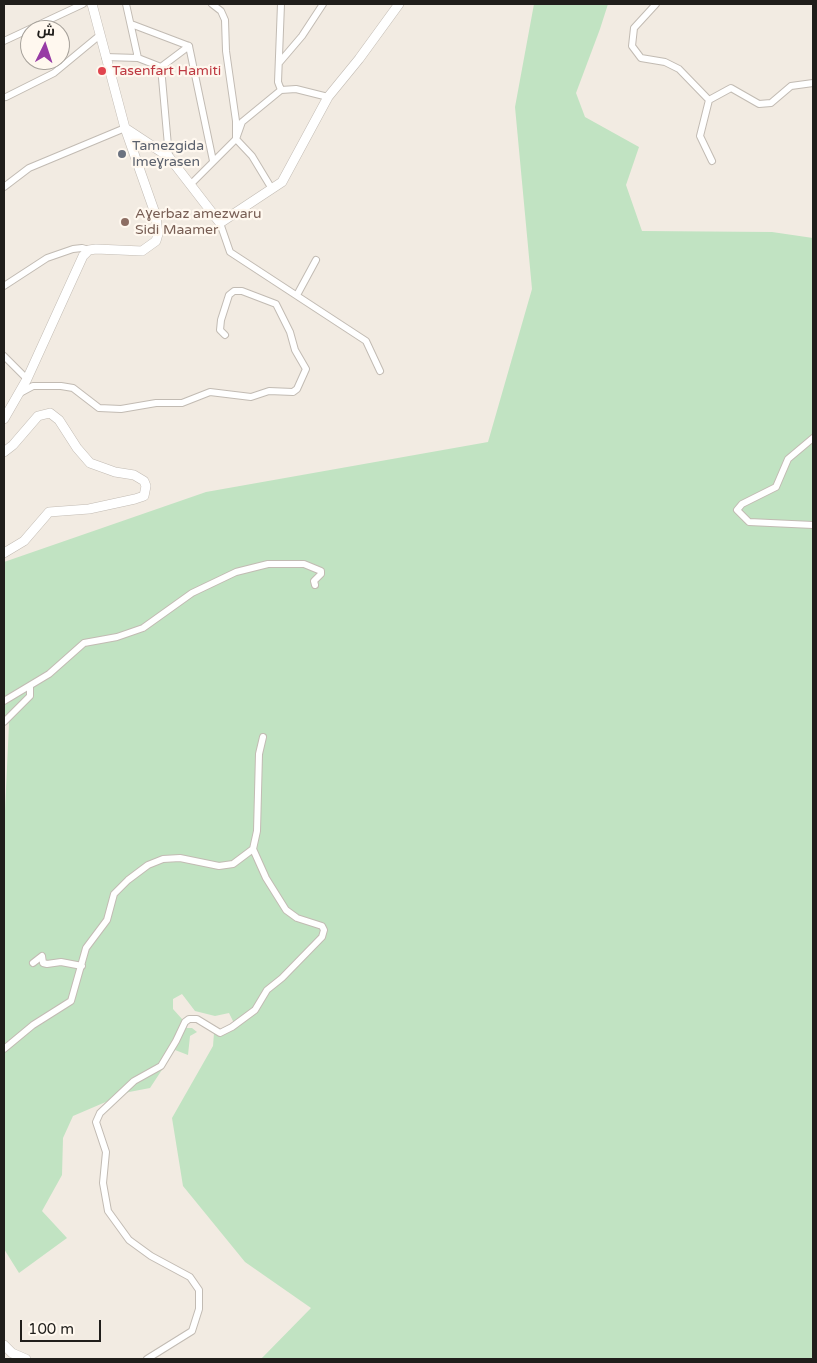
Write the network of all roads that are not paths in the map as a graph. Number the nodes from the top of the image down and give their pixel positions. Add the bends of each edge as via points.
1 (83, 4) edge
2 (92, 4) edge
3 (126, 4) edge
4 (212, 4) edge
5 (281, 4) edge
6 (318, 4) edge
7 (323, 4) edge
8 (399, 4) edge
9 (656, 4) edge
10 (317, 12) junction
11 (131, 24) junction
12 (100, 35) junction
13 (4, 41) edge
14 (189, 46) junction
15 (105, 57) junction
16 (138, 58) junction
17 (278, 64) junction
18 (161, 67) junction
19 (813, 83) edge
20 (281, 90) junction
21 (6, 97) dead end
22 (328, 97) junction
23 (709, 100) junction
24 (125, 128) junction
25 (236, 139) junction
26 (169, 157) junction
27 (213, 161) junction
28 (712, 161) dead end
29 (190, 185) junction
30 (4, 187) edge
31 (272, 189) junction
32 (220, 223) junction
33 (89, 250) junction
34 (316, 260) dead end
35 (4, 286) edge
36 (297, 295) junction
37 (225, 335) dead end
38 (4, 356) edge
39 (380, 371) dead end
40 (27, 379) junction
41 (20, 393) junction
42 (4, 419) edge
43 (813, 438) edge
44 (4, 452) edge
45 (813, 525) edge
46 (4, 553) edge
47 (315, 585) dead end
48 (30, 686) junction
49 (4, 701) edge
50 (4, 722) edge
51 (263, 737) dead end
52 (253, 849) junction
53 (33, 963) dead end
54 (82, 966) junction
55 (4, 1048) edge
56 (4, 1345) edge
57 (14, 1356) edge
58 (26, 1359) edge
59 (148, 1359) edge

1 - 13 street
2 - 12 main road
3 - 11 street
4 - 25 street via 221,11 225,20
5 - 17 street
6 - 10 street
7 - 10 street
8 - 22 main road
9 - 23 street via 634,28 632,46 641,58 665,62 679,69
10 - 17 street
11 - 14 street
11 - 16 street
12 - 15 main road
12 - 21 street via 54,73
14 - 18 street
14 - 27 street
15 - 16 street
15 - 24 main road
16 - 18 street
17 - 20 street
18 - 26 street
19 - 23 street via 791,86 771,103 759,104 731,88
20 - 22 street via 296,89
20 - 25 street via 242,122
22 - 31 main road via 282,182
23 - 28 street via 700,136
24 - 26 main road
24 - 30 street via 29,168
24 - 33 main road via 156,216 156,241 142,251
25 - 27 street
25 - 31 street via 252,156
26 - 29 main road
27 - 29 street
29 - 32 main road
31 - 32 main road
32 - 36 street via 230,252
33 - 35 street via 73,249 47,258
33 - 40 main road via 78,264
34 - 36 street
36 - 39 street via 366,341
37 - 41 street via 220,330 221,320 234,291 242,290 276,304 306,370 297,389 294,392 269,390 251,397 210,392 182,403 156,403 121,409 99,408 73,388 61,386 33,386
38 - 40 street
40 - 41 main road
41 - 42 main road
43 - 45 street via 788,459 776,487 742,504 737,510 749,522
44 - 46 main road via 38,416 50,413 59,420 90,462 134,476 144,481 146,486 144,496 135,500 49,512 24,541
47 - 48 street via 314,581 321,572 311,566 284,563 244,569 192,593 143,628 84,644 58,669
48 - 49 street
48 - 50 street via 30,696
51 - 52 street
52 - 54 street via 233,864 213,866 175,857 148,866 114,894 107,920 88,945
52 - 59 street via 286,910 297,918 322,926 322,937 267,990 255,1010 232,1027 220,1033 197,1019 185,1022 161,1066 134,1081 100,1113 96,1122 106,1152 103,1183 108,1211 129,1240 190,1277 199,1290 199,1309 192,1331
53 - 54 street via 42,956 43,963
54 - 55 street via 70,1003 33,1025
56 - 57 main road
57 - 58 main road

